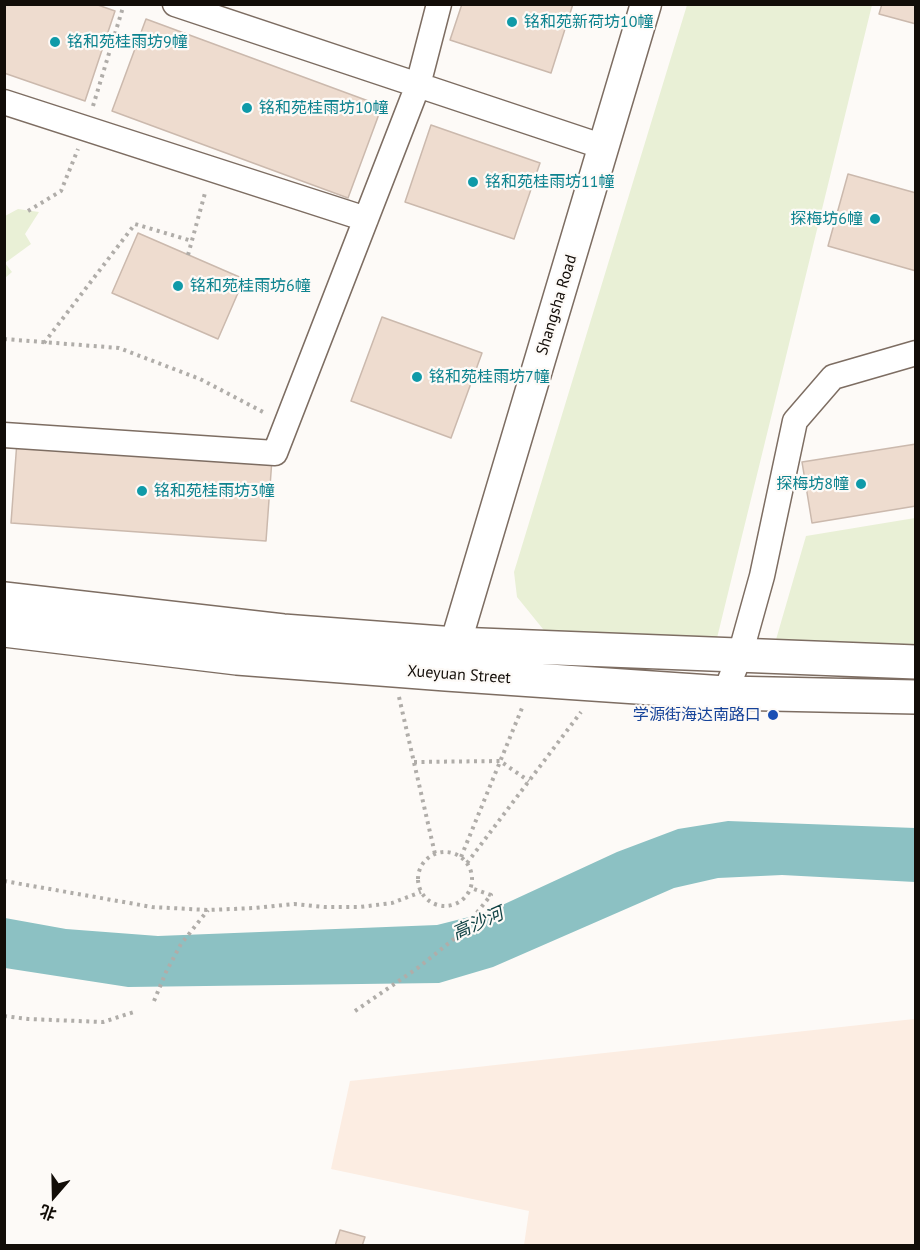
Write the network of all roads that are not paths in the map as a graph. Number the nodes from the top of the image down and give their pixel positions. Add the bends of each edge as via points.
1 (175, 4) edge
2 (439, 4) edge
3 (646, 4) edge
4 (418, 85) junction
5 (4, 102) edge
6 (604, 147) junction
7 (366, 219) junction
8 (915, 353) edge
9 (4, 435) edge
10 (4, 599) edge
11 (4, 630) edge
12 (740, 655) junction
13 (451, 659) junction
14 (915, 662) edge
15 (725, 693) junction
16 (915, 697) edge

1 - 4 street
2 - 4 street
3 - 6 street, Shangsha Road
4 - 6 street
4 - 7 street
5 - 7 street
6 - 13 street, Shangsha Road
7 - 9 street via 275,453
8 - 12 street via 833,377 795,421 762,576
10 - 13 main road, Xueyuan Street via 283,631
11 - 13 main road, Xueyuan Street via 237,658 393,670
12 - 13 main road, Xueyuan Street
12 - 14 main road, Xueyuan Street
12 - 15 street
13 - 15 main road, Xueyuan Street via 534,680
15 - 16 main road, Xueyuan Street

